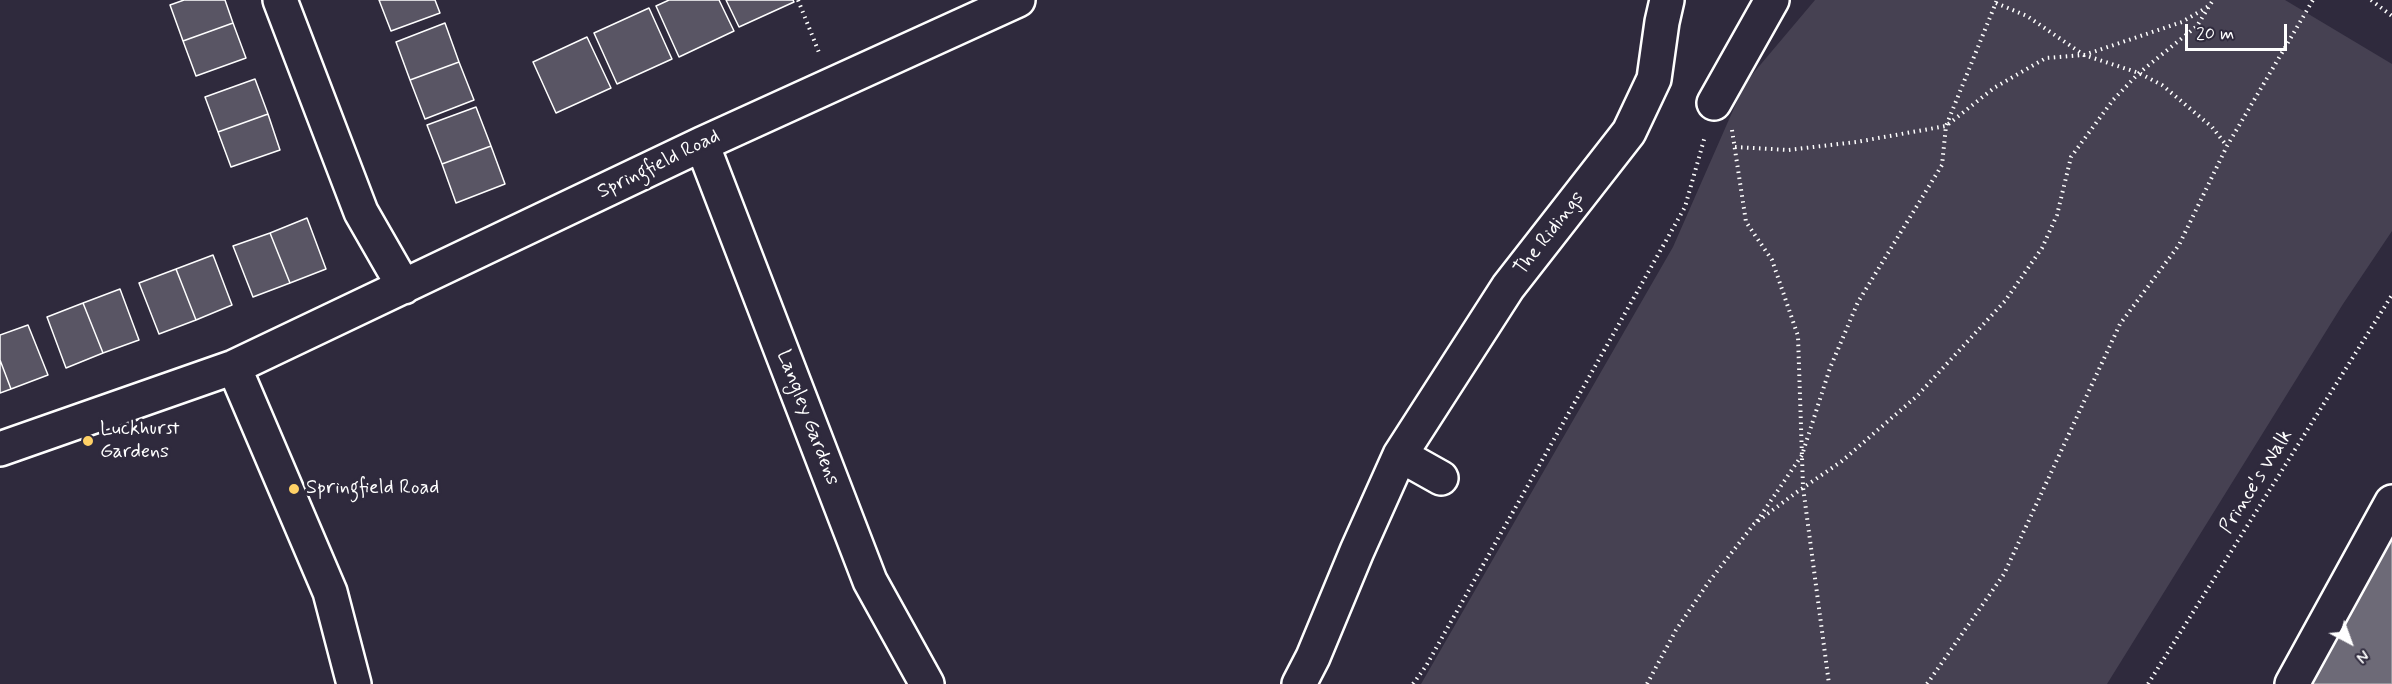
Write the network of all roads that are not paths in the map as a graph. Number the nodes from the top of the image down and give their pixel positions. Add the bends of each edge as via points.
1 (280, 0) edge
2 (1018, 0) edge
3 (1667, 0) edge
4 (1772, 0) edge
5 (1714, 103) road end
6 (702, 144) junction
7 (404, 287) junction
8 (234, 367) junction
9 (0, 449) edge
10 (1400, 455) junction
11 (1442, 478) dead end
12 (2392, 502) edge
13 (354, 684) edge
14 (927, 684) edge
15 (1299, 684) edge
16 (2292, 684) edge

1 - 7 street via 360,212
2 - 6 street, Springfield Road
3 - 10 street, The Ridings via 1654,79 1629,132 1508,287
4 - 5 street
6 - 7 street, Springfield Road
6 - 14 street, Langley Gardens via 870,581
7 - 8 street, Springfield Road
8 - 9 street, Springfield Road
8 - 13 street via 330,592
10 - 11 street
10 - 15 street, The Ridings
12 - 16 street

